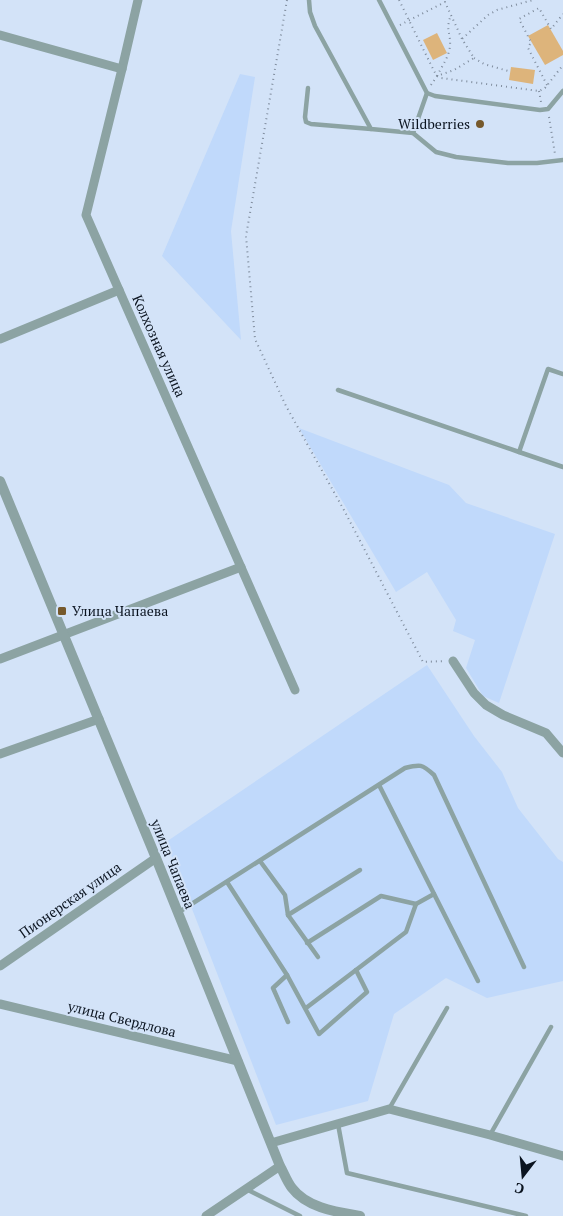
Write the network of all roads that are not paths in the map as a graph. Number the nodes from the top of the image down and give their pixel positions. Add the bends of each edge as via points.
1 (138, 0) edge
2 (309, 0) edge
3 (379, 0) edge
4 (0, 35) edge
5 (122, 69) junction
6 (308, 88) dead end
7 (563, 92) edge
8 (427, 93) junction
9 (371, 129) junction
10 (413, 133) junction
11 (563, 160) edge
12 (120, 290) junction
13 (0, 339) edge
14 (563, 374) edge
15 (338, 390) dead end
16 (519, 452) junction
17 (563, 467) edge
18 (0, 482) edge
19 (241, 567) junction
20 (63, 634) junction
21 (0, 659) edge
22 (453, 660) road end
23 (295, 690) dead end
24 (99, 719) junction
25 (563, 753) edge
26 (0, 754) edge
27 (379, 785) junction
28 (156, 858) junction
29 (260, 861) junction
30 (360, 870) dead end
31 (226, 882) junction
32 (434, 894) junction
33 (416, 904) junction
34 (178, 913) junction
35 (288, 915) junction
36 (307, 943) junction
37 (318, 957) dead end
38 (0, 966) edge
39 (524, 967) dead end
40 (356, 970) junction
41 (286, 975) junction
42 (478, 981) dead end
43 (0, 1004) edge
44 (306, 1008) junction
45 (447, 1008) dead end
46 (288, 1022) dead end
47 (551, 1027) dead end
48 (238, 1061) junction
49 (389, 1109) junction
50 (338, 1124) junction
51 (490, 1134) junction
52 (271, 1143) junction
53 (563, 1156) edge
54 (280, 1166) junction
55 (246, 1189) junction
56 (212, 1215) edge
57 (300, 1216) edge
58 (360, 1216) edge
59 (526, 1216) edge

1 - 5 street, Колхозная улица
2 - 9 lane via 315,26
3 - 8 lane
4 - 5 street
5 - 12 street, Колхозная улица via 86,215
6 - 9 lane via 306,122
7 - 8 lane via 548,108 540,110
8 - 10 lane
9 - 10 lane
10 - 11 lane via 436,152 456,157 508,163
12 - 13 street
12 - 19 street, Колхозная улица
14 - 16 lane via 548,369
15 - 16 lane
16 - 17 lane
18 - 20 street, улица Чапаева
19 - 20 street
19 - 23 street, Колхозная улица
20 - 21 street
20 - 24 street, улица Чапаева
22 - 25 street via 474,693 486,705 546,733
24 - 26 street
24 - 28 street, улица Чапаева
27 - 29 lane
27 - 32 lane
27 - 39 lane via 405,768 419,765 434,775
28 - 34 street, улица Чапаева
28 - 38 street, Пионерская улица
29 - 31 lane
29 - 35 lane via 285,895
30 - 35 lane
31 - 34 lane
31 - 41 lane
32 - 33 lane
32 - 42 lane
33 - 36 lane via 381,896
33 - 40 lane via 406,932
34 - 48 street, улица Чапаева
35 - 36 lane
36 - 37 lane
40 - 44 lane
40 - 44 lane via 367,992 319,1034
41 - 44 lane
41 - 46 lane via 273,988
43 - 48 street, улица Свердлова
45 - 49 lane
47 - 51 lane
48 - 52 street, улица Чапаева
49 - 50 street
49 - 51 street
50 - 52 street
50 - 59 lane via 347,1173
51 - 53 street
52 - 54 street, улица Чапаева
54 - 55 street
54 - 58 street, улица Чапаева via 292,1188 309,1202 331,1211
55 - 56 street
55 - 57 lane

